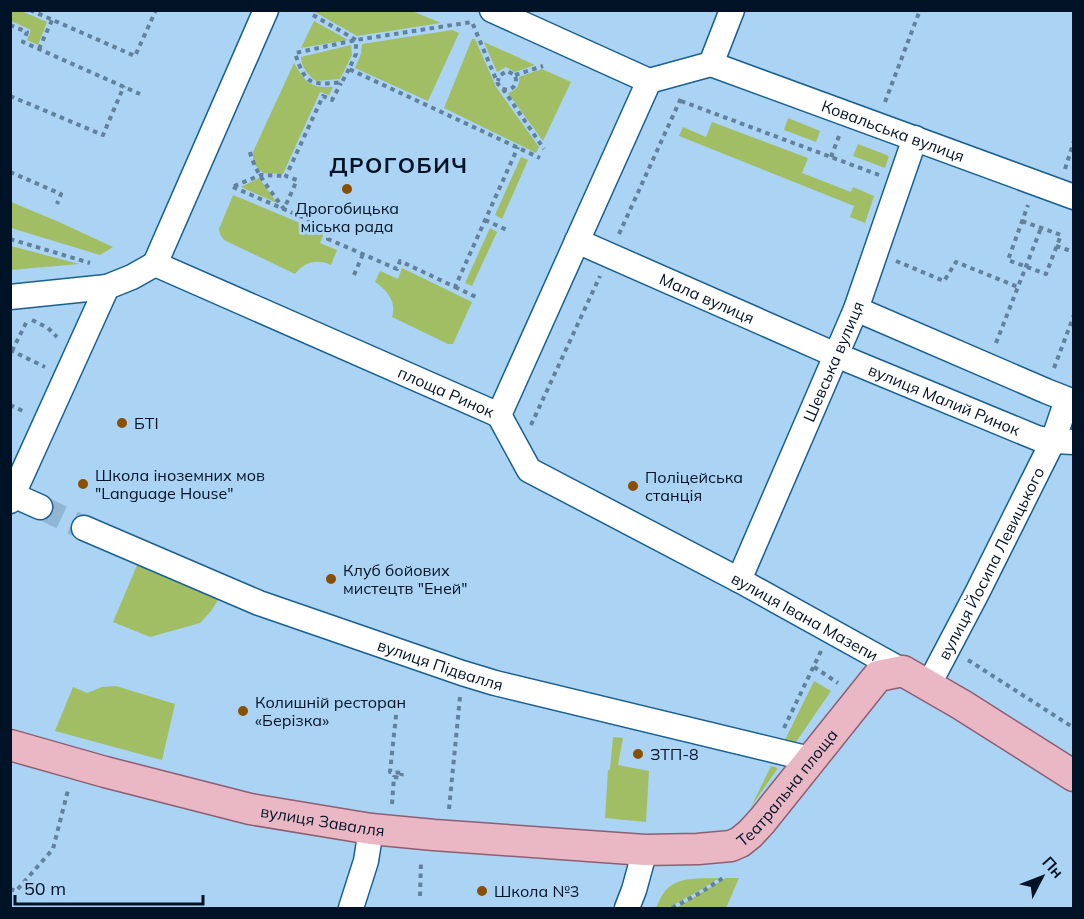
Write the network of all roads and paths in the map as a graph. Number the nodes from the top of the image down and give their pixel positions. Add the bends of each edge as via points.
1 (30, 10) edge
2 (156, 10) edge
3 (266, 10) edge
4 (492, 10) edge
5 (732, 10) edge
6 (920, 10) edge
7 (313, 15) dead end
8 (52, 20) junction
9 (10, 25) edge
10 (356, 40) junction
11 (39, 49) junction
12 (711, 64) junction
13 (543, 66) dead end
14 (349, 69) junction
15 (515, 75) junction
16 (498, 81) junction
17 (342, 82) junction
18 (647, 85) junction
19 (124, 87) junction
20 (502, 89) junction
21 (889, 92) dead end
22 (140, 94) dead end
23 (10, 96) edge
24 (915, 138) junction
25 (1074, 141) edge
26 (837, 142) dead end
27 (518, 147) junction
28 (544, 149) dead end
29 (250, 152) dead end
30 (1071, 156) edge
31 (831, 157) junction
32 (540, 158) dead end
33 (10, 172) edge
34 (1064, 174) dead end
35 (261, 175) junction
36 (286, 176) junction
37 (885, 177) dead end
38 (1036, 184) junction
39 (1074, 198) edge
40 (57, 204) dead end
41 (284, 209) junction
42 (485, 220) junction
43 (1022, 221) junction
44 (1041, 228) junction
45 (507, 230) dead end
46 (10, 239) edge
47 (577, 242) junction
48 (1056, 246) junction
49 (1074, 252) edge
50 (876, 253) junction
51 (363, 254) junction
52 (95, 264) dead end
53 (155, 264) junction
54 (1026, 266) junction
55 (354, 275) dead end
56 (455, 286) junction
57 (107, 287) junction
58 (1018, 287) junction
59 (477, 297) dead end
60 (16, 307) edge
61 (856, 309) junction
62 (1074, 315) edge
63 (28, 319) junction
64 (58, 342) dead end
65 (11, 350) edge
66 (837, 355) junction
67 (50, 359) dead end
68 (987, 366) junction
69 (46, 368) junction
70 (42, 376) dead end
71 (1062, 398) edge
72 (29, 403) dead end
73 (10, 405) edge
74 (499, 415) junction
75 (1063, 442) edge
76 (12, 498) edge
77 (40, 507) tunnel mouth
78 (84, 528) tunnel mouth
79 (739, 580) junction
80 (960, 655) dead end
81 (814, 667) dead end
82 (462, 673) junction
83 (916, 678) junction
84 (842, 685) dead end
85 (398, 698) dead end
86 (1074, 728) edge
87 (10, 745) edge
88 (810, 759) junction
89 (1074, 776) edge
90 (69, 784) dead end
91 (392, 806) dead end
92 (449, 810) dead end
93 (371, 829) junction
94 (645, 850) junction
95 (421, 863) dead end
96 (726, 876) dead end
97 (10, 889) edge
98 (420, 896) dead end
99 (351, 909) edge
100 (627, 909) edge
101 (672, 909) edge

1 - 8 path
2 - 8 path via 135,56
3 - 53 street
4 - 18 street
5 - 12 street
6 - 21 path
7 - 10 path
8 - 11 path
9 - 11 path via 27,32 23,42
10 - 14 path via 356,54
10 - 16 path via 472,22
10 - 17 path via 295,53 305,76 315,83
11 - 19 path
12 - 18 street
12 - 24 street, Ковальська вулиця
13 - 15 path
14 - 17 path
14 - 27 path
15 - 16 path via 503,72
15 - 20 path via 514,87
16 - 20 path
17 - 36 path via 332,100 323,96
18 - 31 path
18 - 47 street, площа Ринок
19 - 22 path
19 - 23 path via 103,135
20 - 28 path
24 - 38 street, Ковальська вулиця
24 - 50 street, Шевська вулиця
25 - 30 path
26 - 31 path
27 - 32 path
27 - 42 path
29 - 35 path
30 - 34 path
31 - 37 path
33 - 40 path via 62,194
35 - 36 path
35 - 41 path
35 - 41 path via 233,187
36 - 41 path via 297,180
38 - 39 street, Ковальська вулиця
38 - 43 path
41 - 51 path via 332,230 328,239
42 - 45 path
42 - 56 path
43 - 44 path
43 - 54 path via 1008,260
44 - 48 path via 1061,235
44 - 54 path
46 - 52 path
47 - 66 street, Мала вулиця
47 - 74 street, площа Ринок
48 - 49 path
48 - 54 path via 1046,274
50 - 58 path via 944,281 956,262
50 - 61 street, Шевська вулиця
51 - 55 path
51 - 56 path via 397,269 400,261
53 - 57 street
53 - 74 street, площа Ринок
54 - 58 path
56 - 59 path
57 - 60 street
57 - 76 street
58 - 68 path
60 - 63 path
61 - 66 street, Шевська вулиця
61 - 68 street
62 - 71 path
63 - 64 path via 48,328
63 - 65 path
65 - 69 path
66 - 75 street, вулиця Малий Ринок via 1037,438
66 - 79 street, Шевська вулиця
67 - 69 path
68 - 71 street
69 - 70 path
71 - 75 street
72 - 73 path via 25,412
74 - 79 street, вулиця Івана Мазепи via 529,470
75 - 83 street, вулиця Йосипа Левицького via 977,593
76 - 77 street
78 - 82 street, вулиця Підвалля via 259,603
79 - 83 street, вулиця Івана Мазепи
80 - 86 path
81 - 84 path
82 - 88 street, вулиця Підвалля
82 - 92 path
83 - 88 main road, Театральна площа via 878,676
83 - 89 main road, вулиця Івана Мазепи
85 - 91 path via 390,770 402,773 401,778 394,777
87 - 93 main road, вулиця Завалля via 250,809
88 - 94 main road, Театральна площа via 762,821 740,842 698,849
90 - 97 path via 53,849 16,891
93 - 94 main road, вулиця Завалля
93 - 99 street
94 - 100 street
95 - 98 path
96 - 101 path

